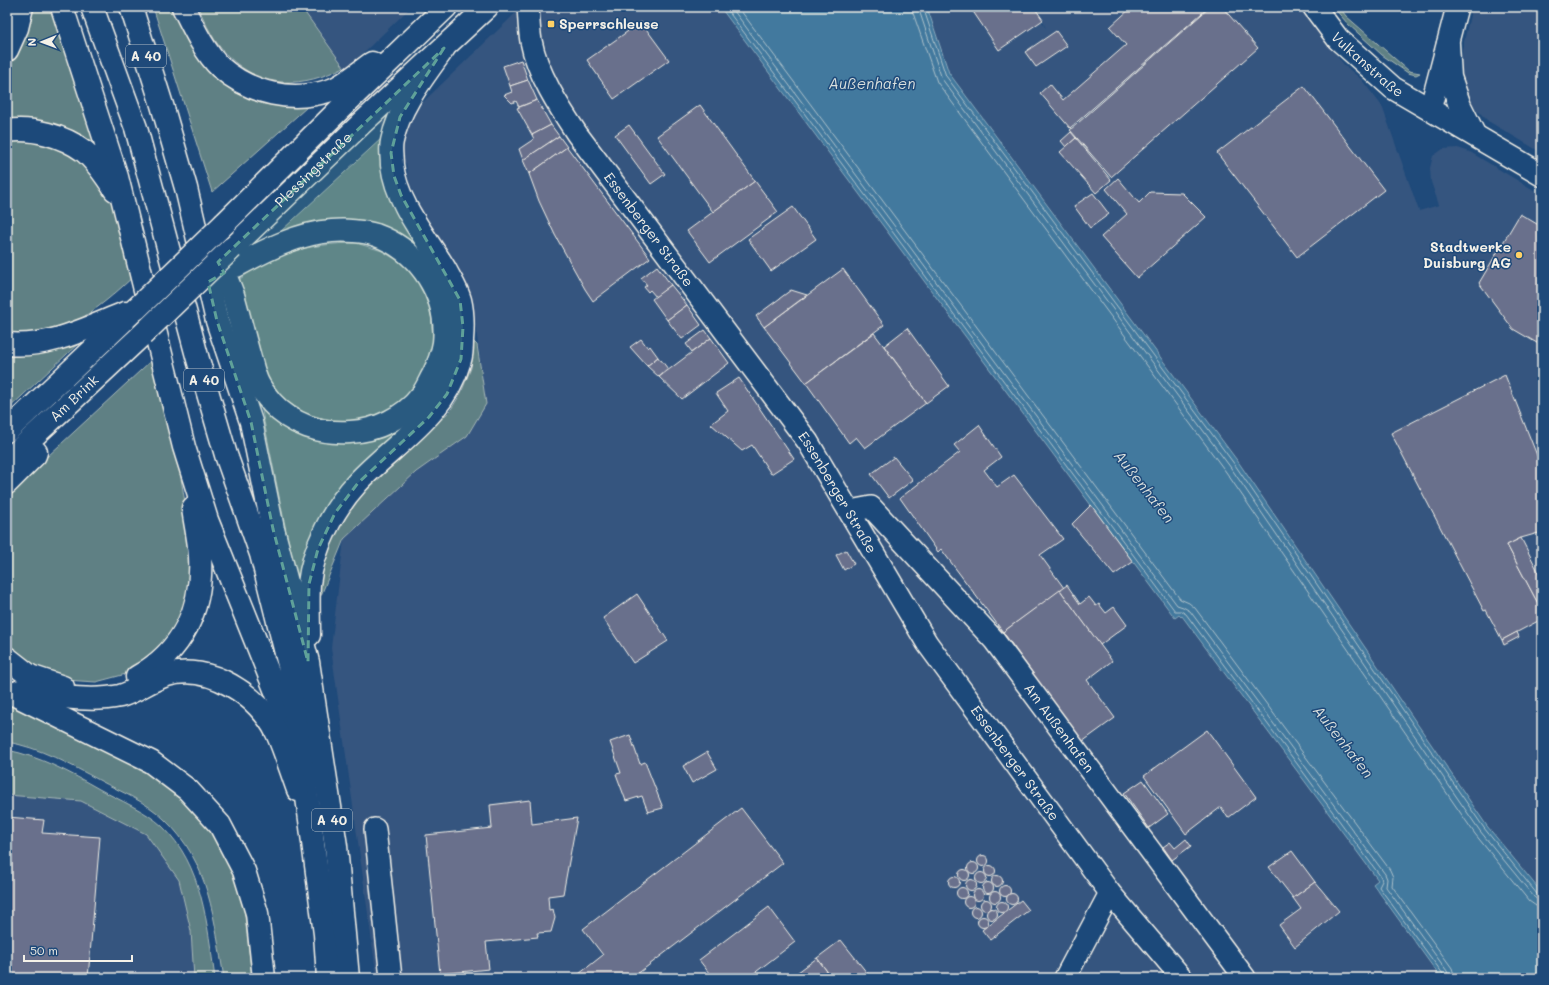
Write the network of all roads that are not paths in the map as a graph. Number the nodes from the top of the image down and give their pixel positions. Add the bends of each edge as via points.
1 (22, 7) edge
2 (62, 7) edge
3 (92, 7) edge
4 (131, 7) edge
5 (183, 7) edge
6 (446, 7) edge
7 (487, 7) edge
8 (528, 7) edge
9 (1314, 7) edge
10 (1457, 7) edge
11 (1448, 44) junction
12 (444, 48) junction
13 (7, 50) edge
14 (338, 97) junction
15 (1430, 110) junction
16 (7, 131) edge
17 (1474, 134) junction
18 (1542, 175) edge
19 (186, 188) junction
20 (124, 204) junction
21 (234, 257) junction
22 (136, 309) junction
23 (7, 344) edge
24 (47, 426) junction
25 (7, 431) edge
26 (184, 447) junction
27 (7, 461) edge
28 (7, 483) edge
29 (850, 511) junction
30 (7, 658) edge
31 (308, 662) junction
32 (7, 690) edge
33 (302, 757) junction
34 (311, 827) junction
35 (375, 829) dead end
36 (1110, 892) junction
37 (264, 978) edge
38 (328, 978) edge
39 (348, 978) edge
40 (391, 978) edge
41 (1065, 978) edge
42 (1182, 978) edge
43 (1245, 978) edge

1 - 13 main road via 17,28
2 - 20 main road
3 - 33 main road, A 40 via 136,128 226,455 262,554 289,665
4 - 19 main road, A 40
5 - 14 main road via 200,40 219,66 245,85 276,95
6 - 14 main road via 394,57 373,63 338,86
7 - 12 main road, Plessingstraße
8 - 29 street, Essenberger Straße via 531,41 540,68 577,134 808,442
9 - 15 main road, Vulkanstraße via 1338,39 1368,68 1393,88
10 - 11 street
11 - 15 street
11 - 17 main road via 1450,77 1460,106
12 - 21 main road, Plessingstraße via 362,123
12 - 31 main road via 418,83 400,117 391,142 391,153 394,176 401,195 414,222 450,278 460,300 463,327 461,359 447,394 429,417 358,483 335,513 318,548 309,584
14 - 22 main road, Plessingstraße, bridge via 225,223
15 - 17 main road, Vulkanstraße
16 - 20 main road via 37,132 61,139 84,151 105,174
17 - 18 main road, Vulkanstraße
19 - 21 main road via 232,293 257,381 273,404 295,421 315,430 334,433 375,427 391,421 408,410 422,396 440,361 444,343 443,313 437,292 427,275 413,258 397,245 375,235 332,231 311,234
19 - 31 main road, A 40 via 217,321 251,422 273,529
20 - 26 main road
21 - 24 main road, Am Brink, bridge via 184,295
22 - 23 main road via 41,343
22 - 25 main road, Am Brink
24 - 27 main road, Am Brink
24 - 28 main road via 35,455
26 - 30 main road via 200,556 200,581 191,620 168,654 151,669 130,681 99,688 75,689 30,676
26 - 33 main road via 207,520
29 - 36 street, Essenberger Straße via 927,643
29 - 43 street, Am Außenhafen via 871,507 994,640
31 - 39 main road, A 40 via 336,846
32 - 34 main road via 87,699 121,696 167,674 192,671 215,677 234,686 260,708 276,732
32 - 37 main road via 151,762 188,790 220,825 244,871 257,912
33 - 34 main road, A 40
34 - 38 main road, A 40
35 - 40 street
36 - 41 street
36 - 42 street, Essenberger Straße

